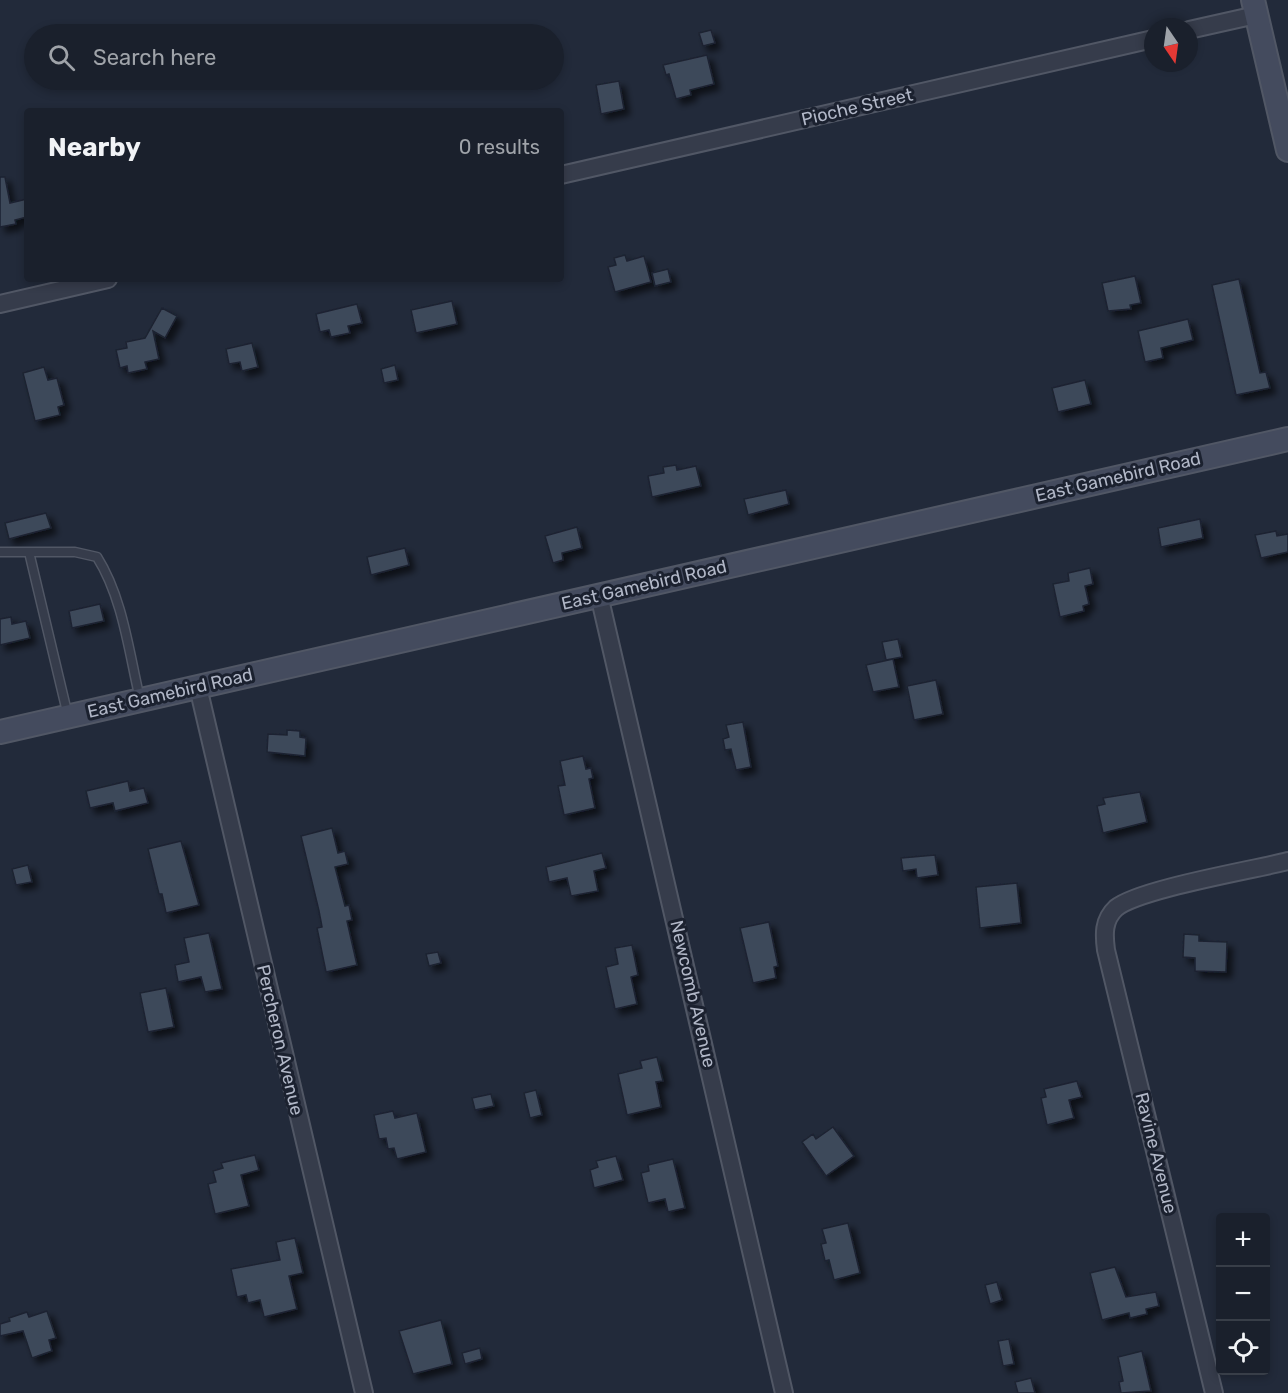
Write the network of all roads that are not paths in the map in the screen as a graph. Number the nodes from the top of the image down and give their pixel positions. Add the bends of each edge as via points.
1 (1255, 7) edge
2 (1198, 27) edge
3 (1144, 41) edge
4 (1288, 150) edge
5 (564, 174) edge
6 (95, 282) edge
7 (0, 304) edge
8 (1288, 439) edge
9 (0, 552) edge
10 (29, 552) junction
11 (599, 595) junction
12 (198, 687) junction
13 (141, 700) junction
14 (68, 717) junction
15 (0, 732) edge
16 (1288, 861) edge
17 (364, 1393) edge
18 (784, 1393) edge
19 (1214, 1393) edge

1 - 2 street
1 - 4 main road
3 - 5 street, Pioche Street
6 - 7 street
8 - 11 main road, East Gamebird Road
9 - 10 lane
10 - 13 lane via 75,552 97,557 116,599
10 - 14 lane
11 - 12 main road, East Gamebird Road
11 - 18 street, Newcomb Avenue
12 - 13 main road, East Gamebird Road
12 - 17 street, Percheron Avenue
13 - 14 main road, East Gamebird Road
14 - 15 main road, East Gamebird Road
16 - 19 street, Ravine Avenue via 1133,898 1110,915 1103,931

